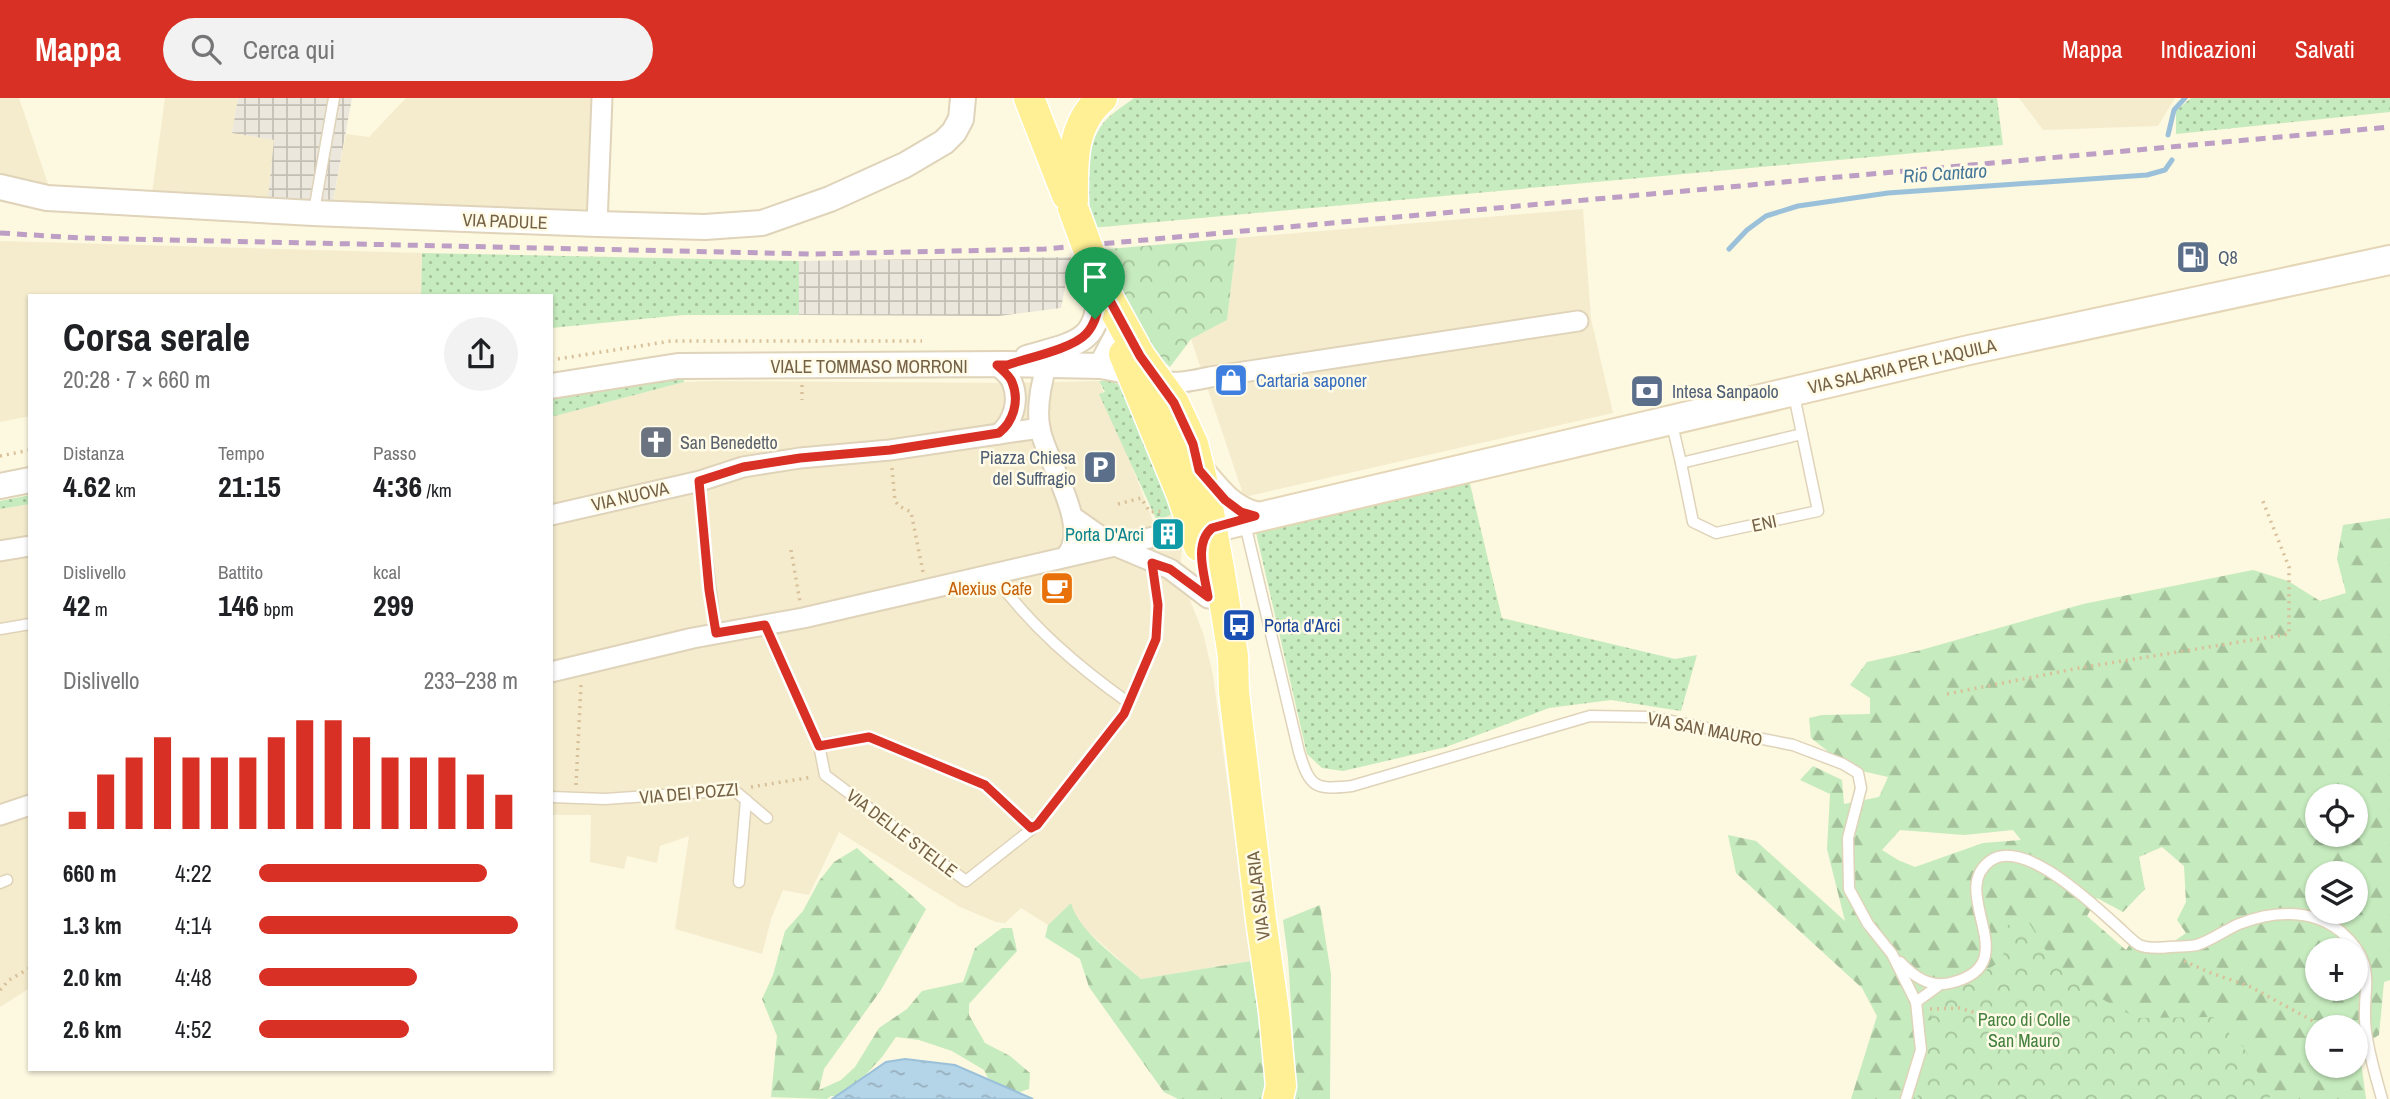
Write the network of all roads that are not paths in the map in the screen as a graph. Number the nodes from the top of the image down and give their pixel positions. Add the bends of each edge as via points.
1 (334, 98) edge
2 (602, 98) edge
3 (963, 98) edge
4 (1029, 98) edge
5 (1100, 100) edge
6 (0, 187) edge
7 (1073, 208) junction
8 (313, 213) junction
9 (597, 224) junction
10 (2390, 260) edge
11 (1102, 286) junction
12 (1578, 321) dead end
13 (1117, 336) junction
14 (1002, 365) junction
15 (1047, 365) junction
16 (1101, 366) junction
17 (1210, 377) junction
18 (553, 386) edge
19 (1793, 391) junction
20 (1161, 395) junction
21 (1671, 420) junction
22 (1040, 428) junction
23 (999, 433) junction
24 (1802, 435) junction
25 (1681, 463) junction
26 (1199, 470) junction
27 (28, 480) edge
28 (699, 481) junction
29 (0, 486) edge
30 (553, 515) edge
31 (1073, 517) junction
32 (1250, 518) junction
33 (1158, 536) tunnel mouth
34 (1197, 536) junction
35 (1113, 545) junction
36 (28, 546) edge
37 (0, 551) edge
38 (1066, 556) junction
39 (1152, 563) junction
40 (993, 573) junction
41 (1208, 597) junction
42 (28, 624) edge
43 (765, 625) junction
44 (0, 629) edge
45 (716, 633) junction
46 (553, 671) edge
47 (1234, 692) junction
48 (1129, 703) junction
49 (819, 746) junction
50 (553, 797) edge
51 (746, 800) junction
52 (28, 806) edge
53 (0, 815) edge
54 (767, 818) dead end
55 (1031, 828) junction
56 (740, 882) dead end
57 (1892, 954) junction
58 (1938, 986) junction
59 (1917, 1005) junction
60 (1279, 1099) edge
61 (1906, 1099) edge
62 (2382, 1099) edge

1 - 8 lane
2 - 9 street
3 - 9 street, VIA PADULE via 961,119 944,142 793,213 762,223 705,227
4 - 7 main road
5 - 7 main road via 1081,124 1073,148
6 - 8 street, VIA PADULE via 47,198
7 - 11 main road, bridge
8 - 9 street, VIA PADULE
10 - 19 main road, VIA SALARIA PER L'AQUILA
11 - 13 main road
11 - 14 street via 1095,319 1086,335
11 - 20 main road
12 - 17 street
13 - 16 street
13 - 20 main road
14 - 15 street, VIALE TOMMASO MORRONI
14 - 18 street, VIALE TOMMASO MORRONI via 678,366
14 - 23 street via 1014,394 1011,422
15 - 16 street, VIALE TOMMASO MORRONI
15 - 22 street via 1040,388
16 - 20 street, VIALE TOMMASO MORRONI via 1122,370
17 - 20 street via 1172,383
17 - 20 street via 1187,400
19 - 21 main road, VIA SALARIA PER L'AQUILA
19 - 24 lane
20 - 26 main road via 1193,444
20 - 34 main road
21 - 25 lane
21 - 32 main road, VIA SALARIA PER L'AQUILA
22 - 23 street, VIA NUOVA
22 - 31 street
23 - 28 street, VIA NUOVA via 743,467
24 - 25 lane
24 - 25 lane, ENI via 1818,511 1716,533 1693,522
26 - 32 main road via 1225,500
26 - 34 main road
27 - 29 street
28 - 30 street, VIA NUOVA
28 - 45 lane
31 - 35 street
31 - 38 street via 1073,543
32 - 34 main road, VIA SALARIA PER L'AQUILA
32 - 57 lane, VIA SAN MAURO via 1299,752 1306,775 1315,785 1352,786 1590,716 1650,717 1793,746 1858,773 1861,788 1848,838 1849,889
33 - 35 street
34 - 41 main road, VIA SALARIA
34 - 47 main road, VIA SALARIA via 1233,656
35 - 38 street
35 - 39 street
36 - 37 street
38 - 40 street
39 - 41 street via 1170,569
39 - 48 lane, VIA DELLE STELLE via 1158,605 1156,639
40 - 43 street
40 - 48 lane via 1040,631
41 - 47 main road, VIA SALARIA
42 - 44 lane
43 - 45 street
43 - 49 lane
45 - 46 street
47 - 60 main road, VIA SALARIA via 1274,1012
48 - 55 lane, VIA DELLE STELLE via 1117,724
49 - 55 lane via 869,737 985,785
49 - 55 lane, VIA DELLE STELLE via 825,775 966,881
50 - 51 lane, VIA DEI POZZI via 605,799 734,790
51 - 54 lane
51 - 56 lane
52 - 53 street
57 - 58 lane via 1908,970
57 - 59 lane, VIA SAN MAURO
58 - 59 lane
58 - 62 lane via 1958,982 1980,968 1987,951 1975,895 1979,873 1990,861 2006,855 2028,860 2080,893 2139,945 2195,945 2271,914 2305,915 2338,930 2361,953 2367,984 2365,1031
59 - 61 lane, VIA SAN MAURO via 1921,1050

